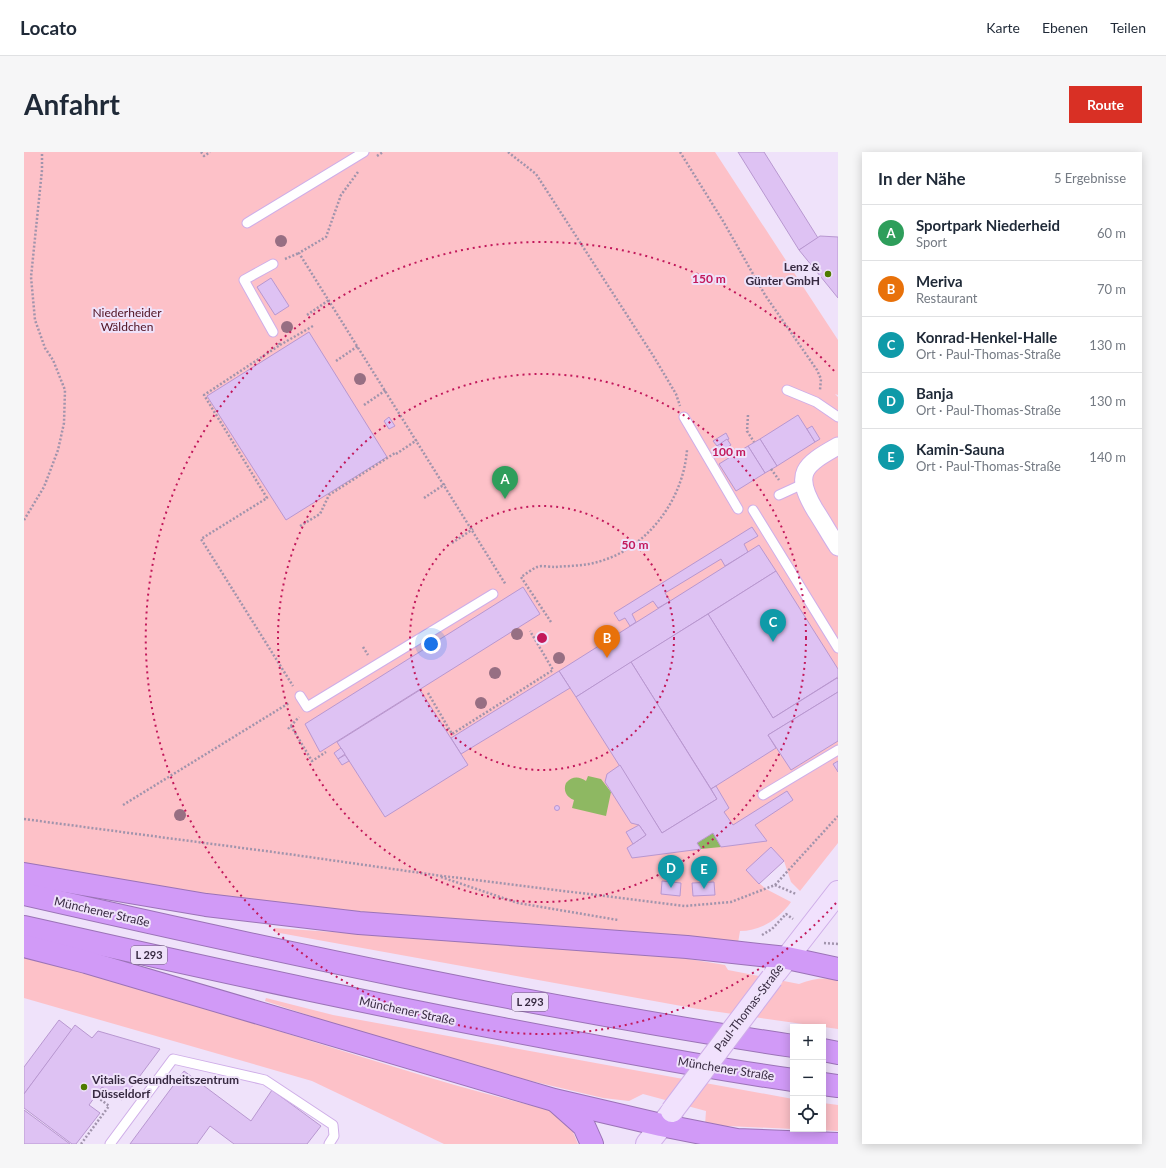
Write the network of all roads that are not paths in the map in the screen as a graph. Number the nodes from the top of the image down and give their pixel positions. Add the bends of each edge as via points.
1 (364, 152) edge
2 (248, 223) dead end
3 (273, 264) dead end
4 (273, 332) road end
5 (787, 390) dead end
6 (684, 417) road end
7 (838, 417) edge
8 (838, 446) edge
9 (803, 484) junction
10 (779, 495) dead end
11 (738, 509) dead end
12 (753, 510) dead end
13 (838, 547) edge
14 (493, 594) dead end
15 (838, 648) edge
16 (300, 696) road end
17 (838, 750) edge
18 (763, 795) dead end
19 (24, 874) edge
20 (838, 892) edge
21 (24, 894) edge
22 (24, 927) edge
23 (24, 946) edge
24 (787, 958) junction
25 (838, 969) edge
26 (790, 1046) edge
27 (826, 1051) edge
28 (838, 1053) edge
29 (790, 1080) edge
30 (826, 1084) edge
31 (838, 1086) edge
32 (554, 1100) junction
33 (667, 1118) junction
34 (110, 1144) edge
35 (329, 1144) edge
36 (592, 1144) edge
37 (647, 1144) edge
38 (838, 1144) edge

1 - 2 lane
3 - 4 lane via 244,280
5 - 7 lane via 816,402
6 - 11 lane
8 - 9 street via 815,459 806,469
9 - 10 lane
9 - 13 street via 806,495
12 - 15 lane
14 - 16 lane via 307,707
17 - 18 lane
19 - 24 highway via 206,905 359,923 687,946
20 - 24 main road, Paul-Thomas-Straße
21 - 26 highway, Münchener Straße / L 293 via 494,995
22 - 29 highway, Münchener Straße / L 293 via 273,984 469,1024 740,1073
23 - 32 highway
24 - 25 highway
24 - 33 main road, Paul-Thomas-Straße, bridge
27 - 28 highway
30 - 31 highway
32 - 33 highway
32 - 36 highway via 584,1126
33 - 37 main road, Paul-Thomas-Straße
33 - 38 highway via 737,1140
34 - 35 lane via 173,1059 265,1080 333,1125 334,1136

